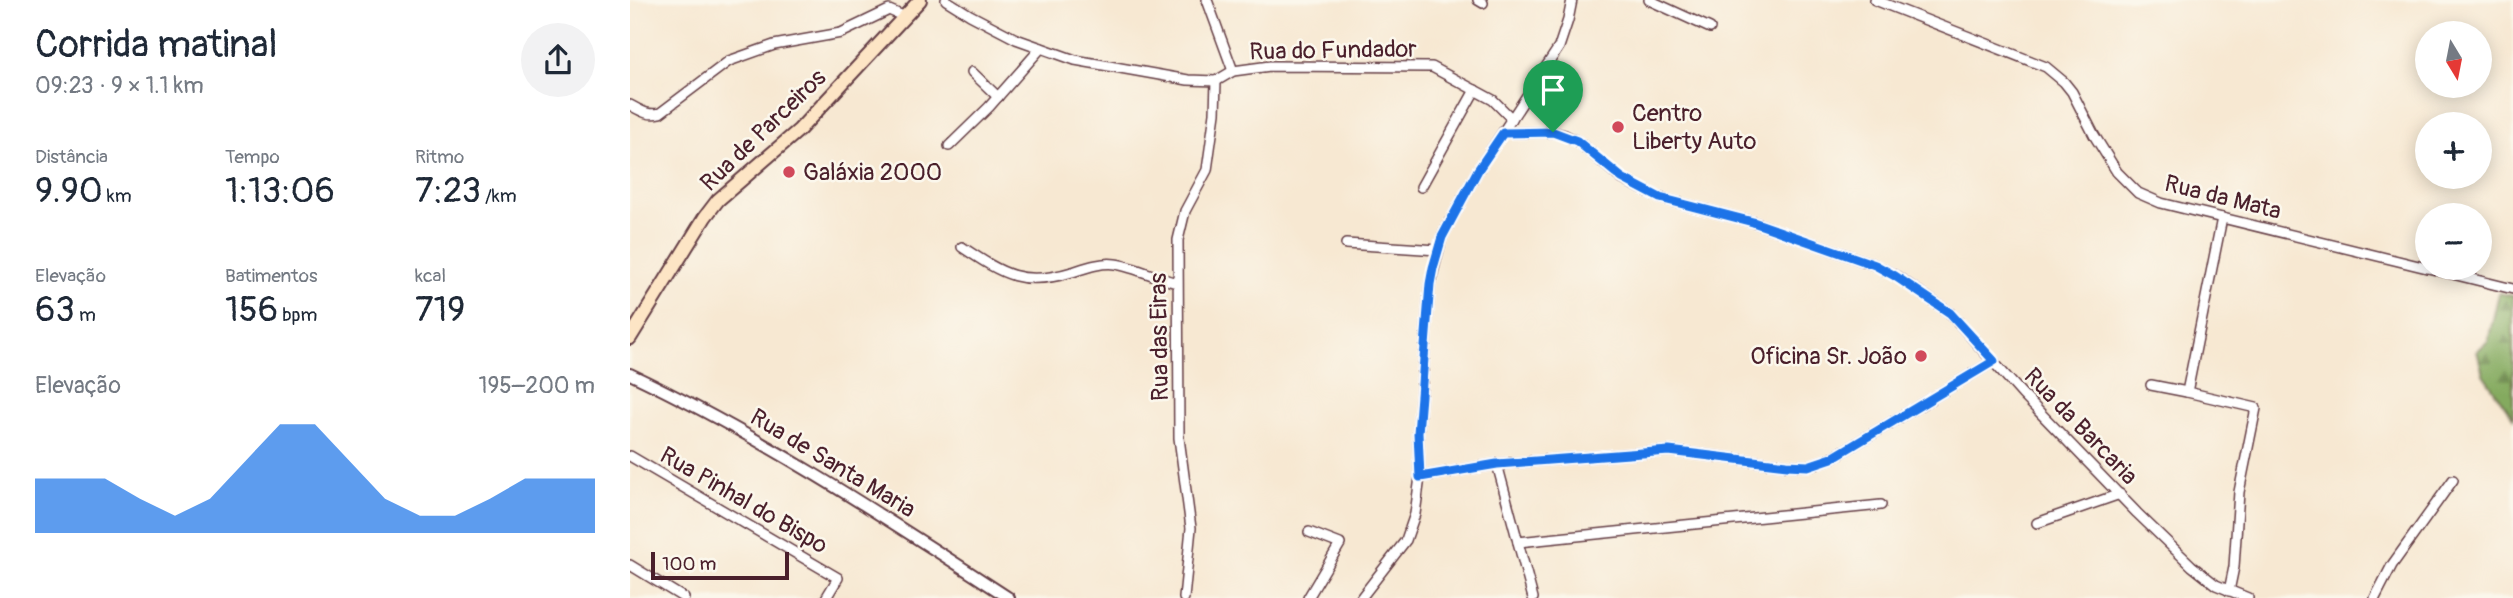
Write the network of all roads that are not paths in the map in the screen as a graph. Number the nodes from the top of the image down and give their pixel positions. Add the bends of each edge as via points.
1 (920, 0) edge
2 (946, 0) edge
3 (1207, 0) edge
4 (1572, 0) edge
5 (1649, 0) edge
6 (1875, 0) edge
7 (903, 16) junction
8 (1710, 28) dead end
9 (1041, 48) junction
10 (1233, 71) junction
11 (972, 72) dead end
12 (1216, 81) junction
13 (1475, 90) junction
14 (998, 97) junction
15 (630, 105) edge
16 (1512, 119) junction
17 (1503, 133) junction
18 (949, 146) dead end
19 (1420, 187) dead end
20 (2222, 218) junction
21 (1346, 244) dead end
22 (962, 247) dead end
23 (1438, 250) junction
24 (2415, 265) edge
25 (2477, 280) edge
26 (1177, 283) junction
27 (2513, 289) edge
28 (630, 338) edge
29 (1994, 361) junction
30 (630, 374) edge
31 (2151, 385) dead end
32 (2187, 392) junction
33 (630, 456) edge
34 (1497, 464) junction
35 (1420, 477) junction
36 (2453, 480) dead end
37 (2120, 494) junction
38 (1881, 505) dead end
39 (2037, 523) dead end
40 (1309, 532) dead end
41 (1518, 542) junction
42 (630, 565) edge
43 (2229, 591) junction
44 (684, 598) edge
45 (826, 598) edge
46 (1009, 598) edge
47 (1184, 598) edge
48 (1308, 598) edge
49 (1361, 598) edge
50 (1533, 598) edge
51 (2248, 598) edge
52 (2375, 598) edge

1 - 7 main road, Rua de Parceiros
2 - 9 street, Rua do Fundador
3 - 10 street
4 - 16 street via 1559,47
5 - 8 street
6 - 20 street, Rua da Mata via 2046,67 2072,92 2108,160 2138,193
7 - 15 street via 889,10 841,33 751,51 729,61 660,113 643,113
7 - 28 main road, Rua de Parceiros via 799,130 718,200
9 - 12 street, Rua do Fundador via 1075,60
9 - 14 street
10 - 12 street, Rua do Fundador
10 - 13 street, Rua do Fundador via 1270,66 1432,67
11 - 14 street
12 - 26 street, Rua das Eiras via 1207,170 1185,211 1178,240
13 - 16 street, Rua do Fundador
13 - 19 street
14 - 18 street
16 - 17 street
17 - 23 street via 1459,203
17 - 29 street, Rua da Barcaria via 1565,135 1653,195 1753,222 1875,265 1950,313
20 - 24 street, Rua da Mata
20 - 32 street
21 - 23 street
22 - 26 street via 1030,280 1115,264
23 - 35 street via 1430,284 1421,397
25 - 27 street, Rua da Mata
26 - 47 street, Rua das Eiras via 1180,457 1191,528
29 - 34 street via 1832,458 1808,466 1669,451
29 - 37 street, Rua da Barcaria
30 - 46 street, Rua de Santa Maria via 818,476
31 - 32 street
32 - 43 street via 2256,408 2239,492
33 - 45 street, Rua Pinhal do Bispo via 838,578
34 - 35 street
34 - 41 street
35 - 49 street via 1406,540
36 - 52 street via 2392,565
37 - 39 street
37 - 43 street, Rua da Barcaria via 2192,566
38 - 41 street
40 - 48 street via 1340,544
41 - 50 street
42 - 44 street
43 - 51 street, Rua da Barcaria

